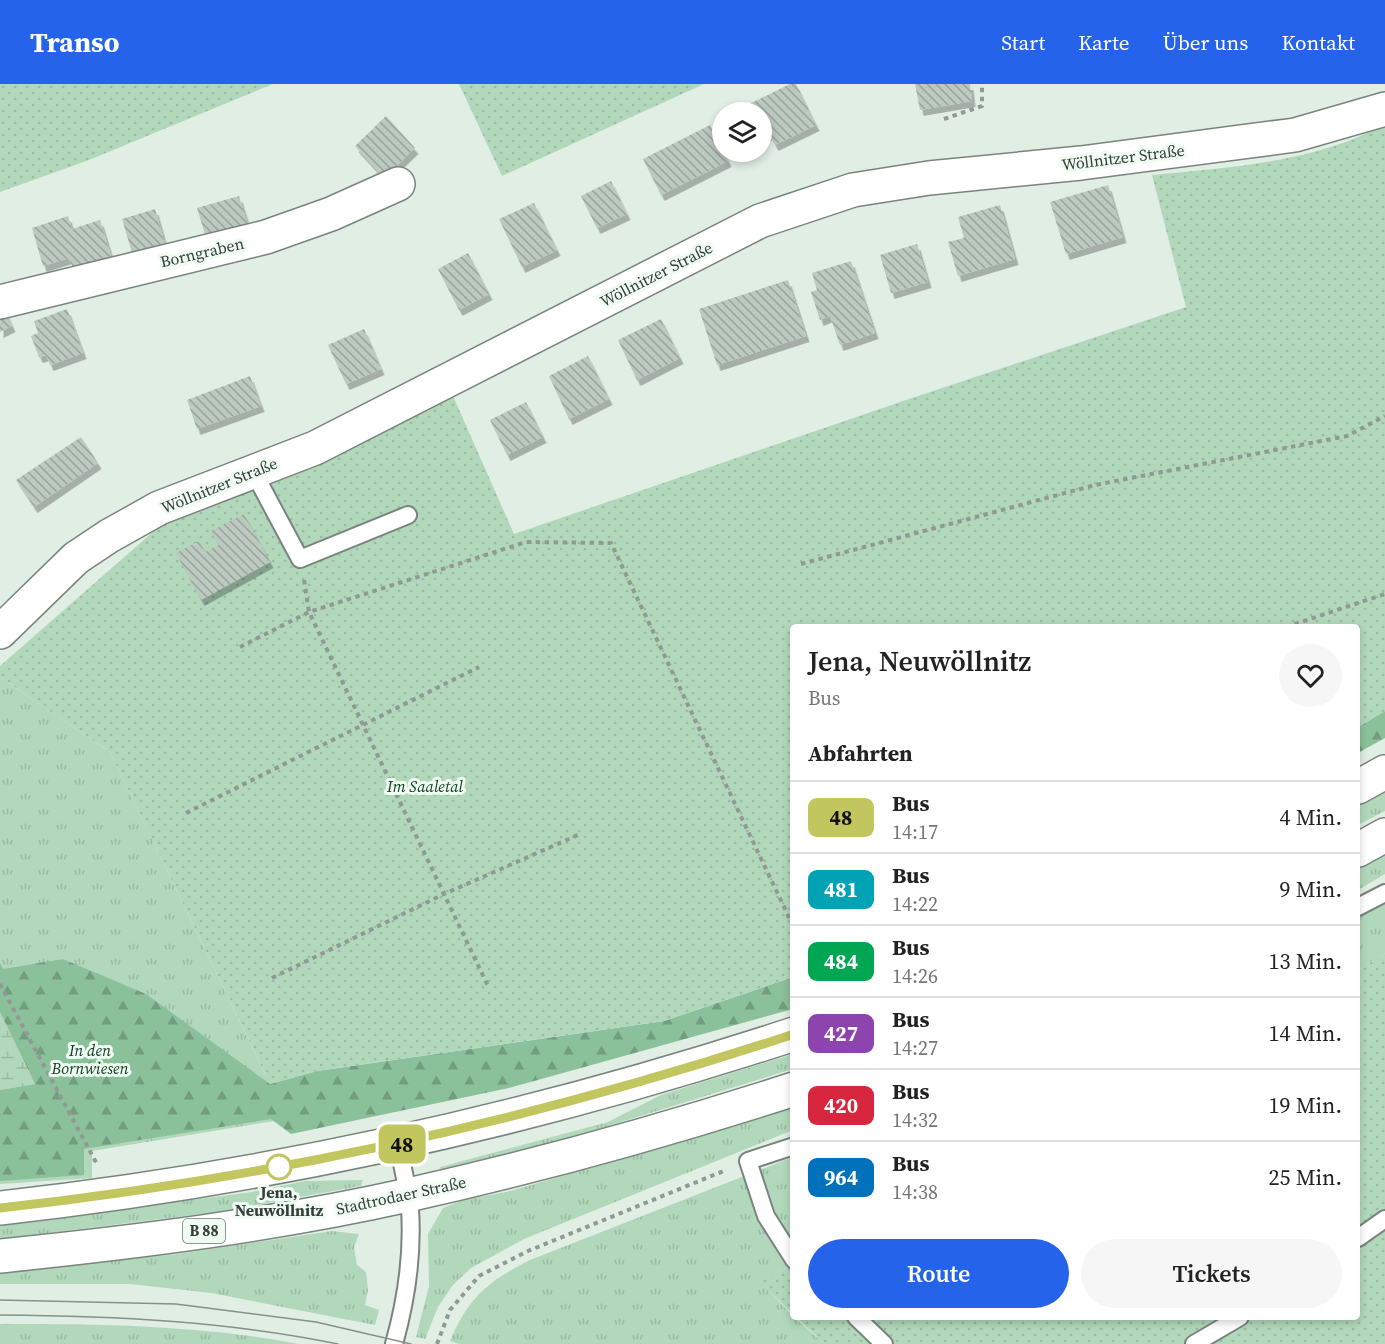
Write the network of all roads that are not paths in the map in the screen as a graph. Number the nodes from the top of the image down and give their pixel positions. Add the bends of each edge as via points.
1 (1384, 112) edge
2 (398, 184) dead end
3 (0, 302) edge
4 (253, 471) junction
5 (408, 515) dead end
6 (0, 632) edge
7 (1385, 772) edge
8 (1360, 786) edge
9 (1385, 835) edge
10 (1360, 849) edge
11 (1385, 893) edge
12 (1360, 905) edge
13 (790, 1035) edge
14 (790, 1090) edge
15 (398, 1144) junction
16 (790, 1147) edge
17 (407, 1195) junction
18 (0, 1208) edge
19 (1385, 1219) edge
20 (1360, 1237) edge
21 (790, 1254) edge
22 (0, 1256) edge
23 (859, 1320) edge
24 (1235, 1320) edge
25 (394, 1344) edge
26 (884, 1344) edge
27 (1194, 1344) edge

1 - 4 street, Wöllnitzer Straße via 1285,137 854,190 760,221 315,448
2 - 3 street, Borngraben via 266,237
4 - 5 lane via 300,559
4 - 6 street, Wöllnitzer Straße via 159,508 109,536 76,558
7 - 8 street
9 - 10 street
11 - 12 lane
13 - 15 street via 605,1093
14 - 17 street, Stadtrodaer Straße / B 88 via 561,1157
15 - 17 lane
15 - 18 street via 114,1195
16 - 21 lane via 747,1161 766,1216
17 - 22 street, Stadtrodaer Straße / B 88 via 218,1229
17 - 25 lane via 408,1275
19 - 20 lane
23 - 26 lane
24 - 27 lane

